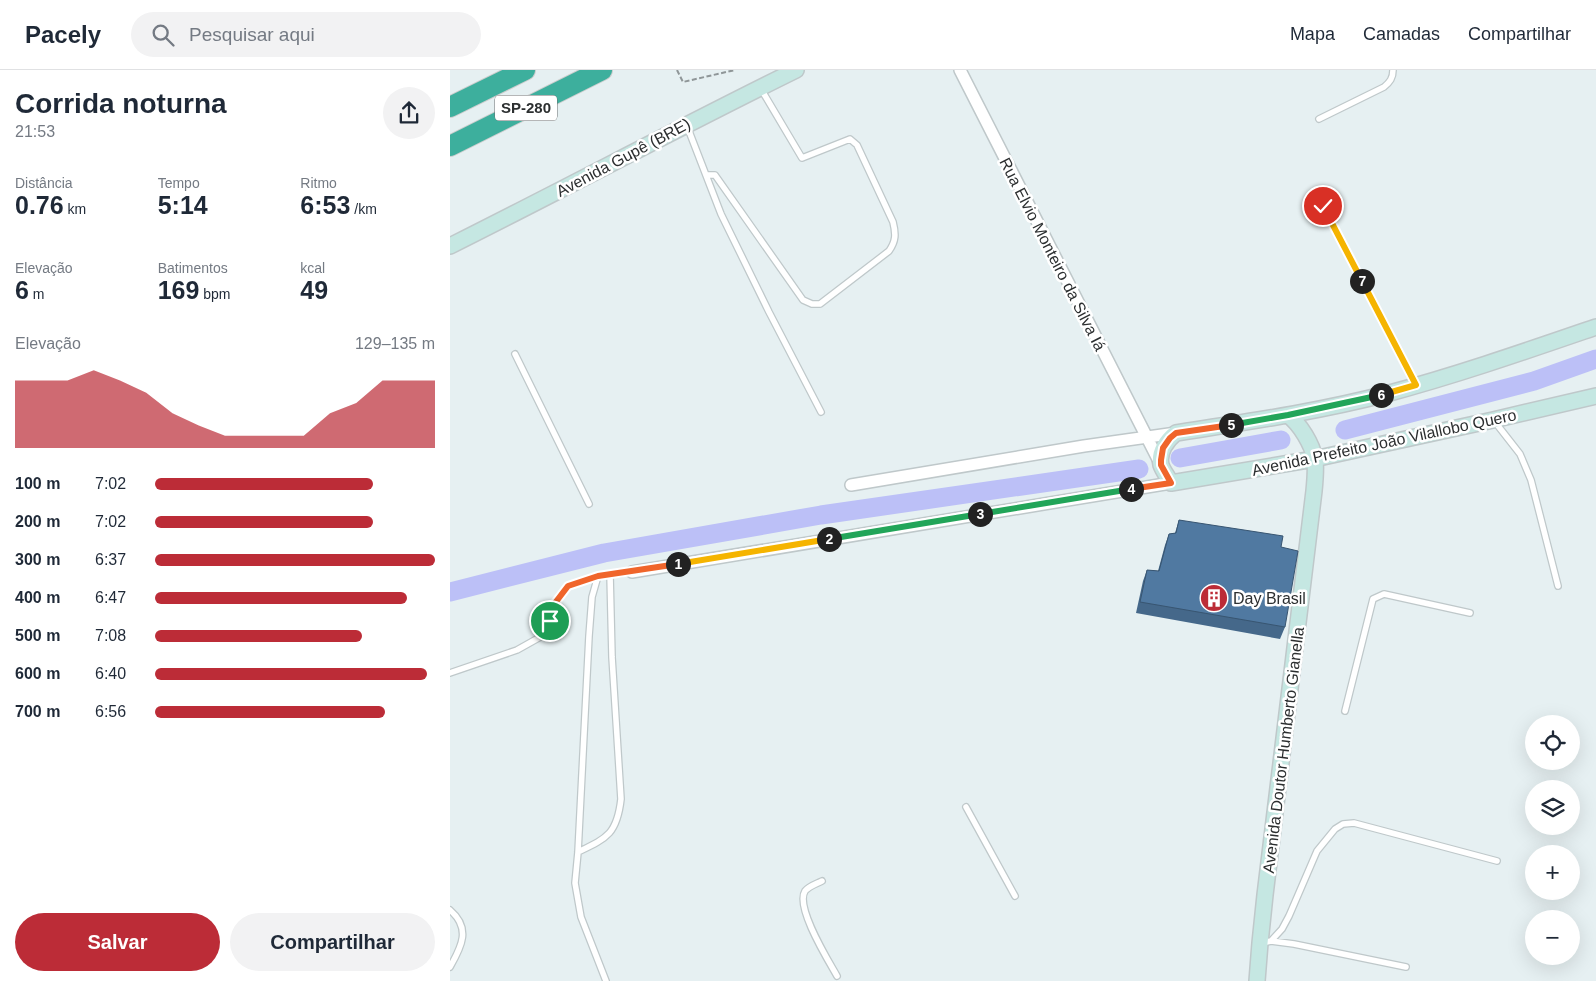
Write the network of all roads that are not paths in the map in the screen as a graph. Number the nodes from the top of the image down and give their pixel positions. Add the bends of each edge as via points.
1 (512, 70) edge
2 (525, 70) edge
3 (602, 70) edge
4 (796, 70) edge
5 (960, 70) edge
6 (1393, 70) edge
7 (760, 88) junction
8 (474, 95) junction
9 (450, 107) edge
10 (1319, 119) dead end
11 (686, 124) junction
12 (450, 146) edge
13 (707, 175) junction
14 (1323, 206) dead end
15 (450, 246) edge
16 (1596, 327) edge
17 (515, 354) dead end
18 (1416, 385) junction
19 (1596, 396) edge
20 (821, 412) dead end
21 (1288, 415) junction
22 (1493, 420) junction
23 (1176, 433) junction
24 (1146, 437) junction
25 (1314, 458) junction
26 (1161, 465) junction
27 (1171, 483) junction
28 (851, 484) dead end
29 (589, 504) dead end
30 (632, 572) joint
31 (610, 574) junction
32 (598, 576) junction
33 (1558, 586) dead end
34 (1470, 613) dead end
35 (450, 673) edge
36 (1345, 711) dead end
37 (966, 807) dead end
38 (578, 852) junction
39 (1497, 861) dead end
40 (822, 881) dead end
41 (1015, 896) dead end
42 (450, 910) edge
43 (1265, 942) junction
44 (450, 967) edge
45 (1406, 967) dead end
46 (837, 976) dead end
47 (606, 981) edge
48 (1257, 981) edge

1 - 8 highway
2 - 8 highway, SP-280
3 - 12 highway, SP-280
4 - 7 main road, Avenida Gupê (BRE)
5 - 24 street, Rua Elvio Monteiro da Silva Iá
6 - 10 lane via 1384,87
7 - 11 main road, Avenida Gupê (BRE)
7 - 13 lane via 802,158 850,139 858,144 893,222 895,242 889,251 820,304 812,304 803,300 715,175
8 - 9 highway, SP-280
11 - 13 lane
11 - 15 main road, Avenida Gupê (BRE)
13 - 20 lane via 721,214
14 - 18 lane
16 - 18 main road
17 - 29 lane
18 - 21 main road via 1364,400
19 - 22 main road, Avenida Prefeito João Vilallobo Quero
21 - 23 main road
21 - 25 main road via 1300,427
22 - 25 main road, Avenida Prefeito João Vilallobo Quero
22 - 33 lane via 1520,454 1531,480
23 - 24 street
23 - 26 main road via 1163,448
24 - 26 street
24 - 28 street
25 - 27 main road, Avenida Prefeito João Vilallobo Quero
25 - 43 main road, Avenida Doutor Humberto Gianella via 1314,491
26 - 27 main road
27 - 30 street, Avenida Prefeito João Vilallobo Quero
30 - 31 lane
31 - 32 lane
31 - 38 lane via 621,799 619,818 608,835
32 - 35 lane via 568,586 555,603 542,636 517,650
32 - 38 lane via 590,617
34 - 36 lane via 1384,594 1373,599
37 - 41 lane
38 - 47 lane via 575,883 581,916
39 - 43 lane via 1354,823 1343,824 1334,829 1317,851 1282,929
40 - 46 lane via 806,891 804,912
42 - 44 lane via 459,918 463,932 459,951
43 - 45 lane via 1294,944
43 - 48 main road, Avenida Doutor Humberto Gianella

